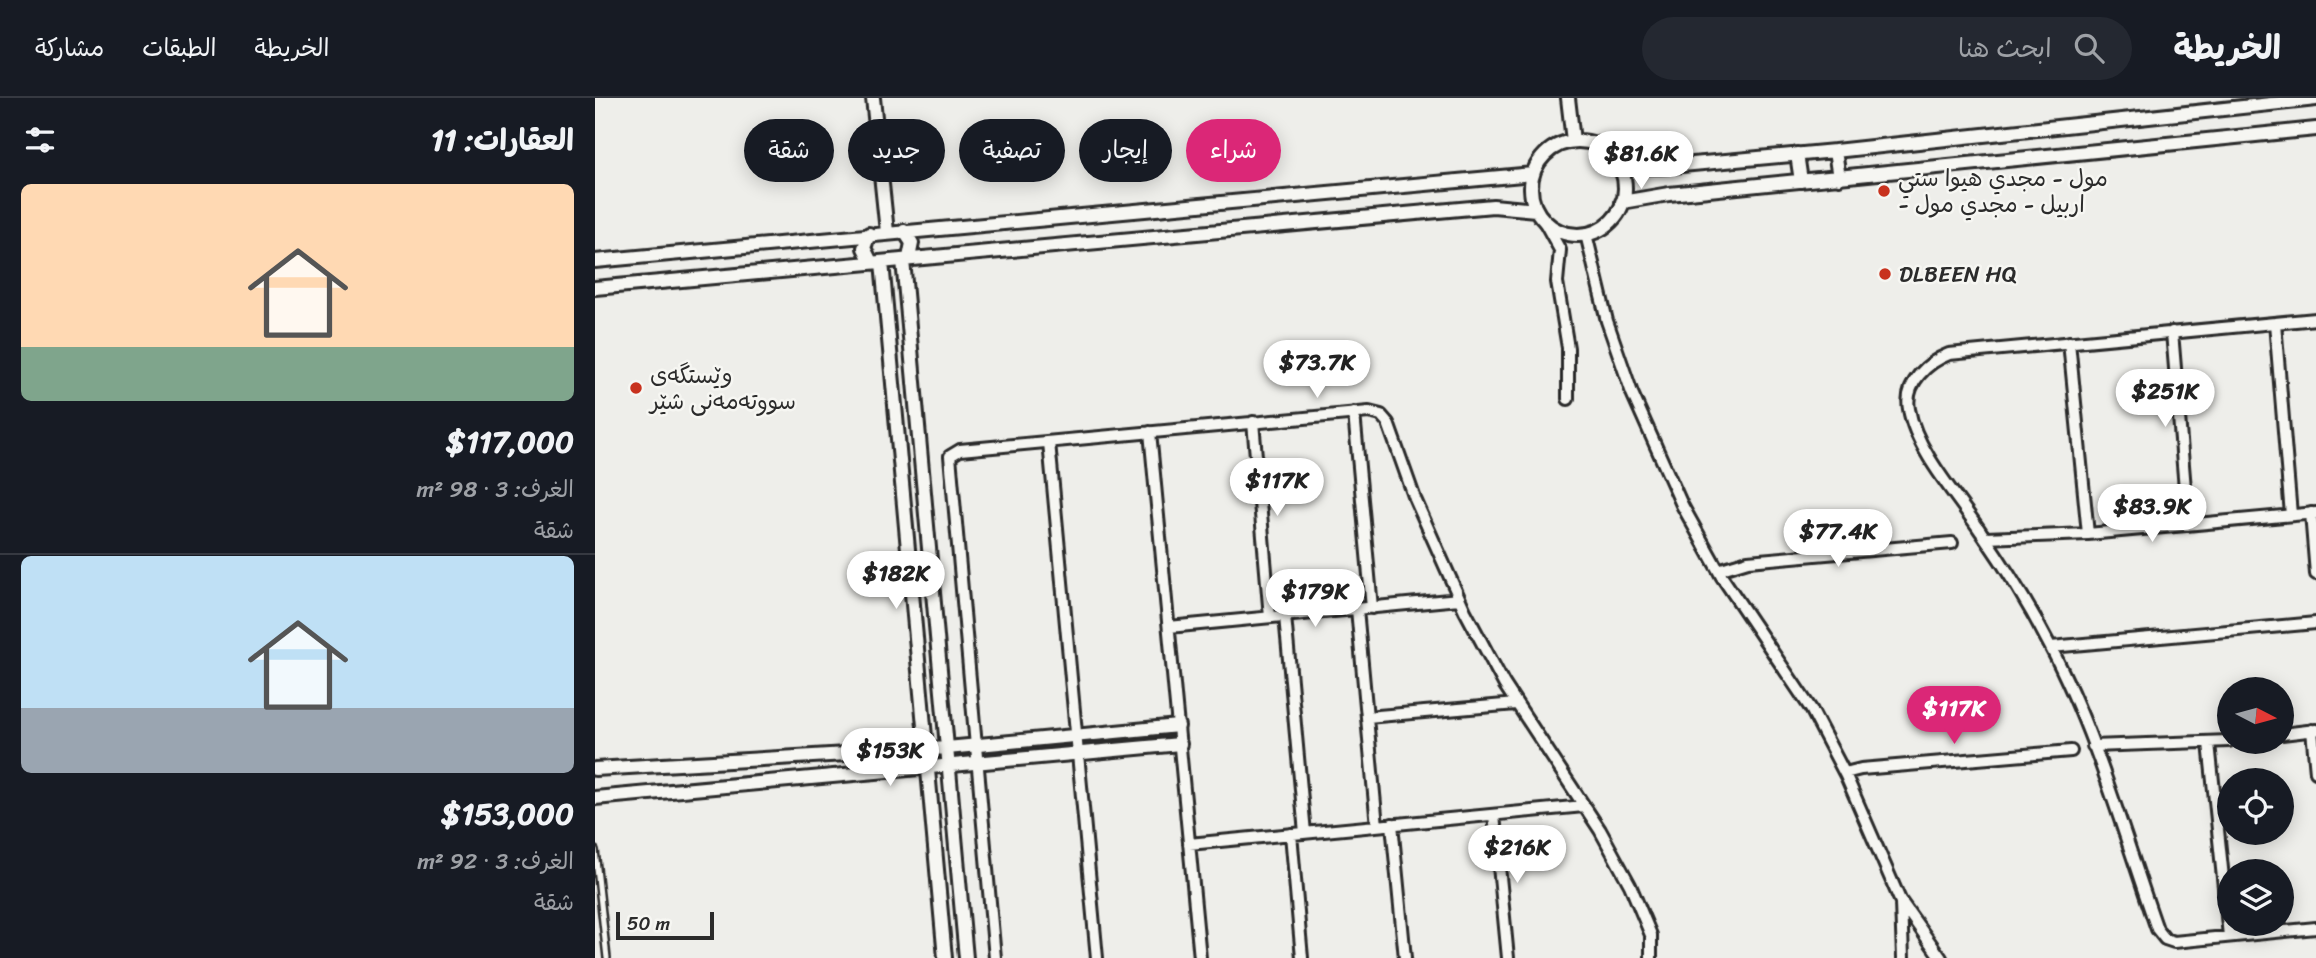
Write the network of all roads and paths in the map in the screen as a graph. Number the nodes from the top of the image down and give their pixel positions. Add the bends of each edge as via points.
1 (873, 98) edge
2 (1568, 98) edge
3 (2316, 99) edge
4 (2316, 129) edge
5 (1573, 141) junction
6 (1835, 151) junction
7 (1797, 155) junction
8 (1619, 167) junction
9 (1533, 174) junction
10 (1839, 178) junction
11 (1801, 181) junction
12 (1622, 202) junction
13 (1536, 209) junction
14 (1544, 221) junction
15 (904, 230) junction
16 (887, 232) junction
17 (870, 234) junction
18 (1586, 234) junction
19 (906, 259) junction
20 (595, 261) edge
21 (876, 262) junction
22 (595, 288) edge
23 (2316, 319) edge
24 (2275, 323) junction
25 (2172, 331) junction
26 (2069, 342) junction
27 (1568, 399) dead end
28 (1354, 413) junction
29 (1253, 422) junction
30 (1150, 432) junction
31 (1049, 442) junction
32 (2313, 513) edge
33 (2291, 515) junction
34 (2188, 525) junction
35 (2088, 534) junction
36 (1986, 538) junction
37 (1952, 543) dead end
38 (1718, 570) junction
39 (2316, 575) edge
40 (1459, 600) junction
41 (1372, 608) junction
42 (1357, 609) junction
43 (1285, 616) junction
44 (1270, 617) junction
45 (2316, 623) edge
46 (1169, 627) junction
47 (2051, 647) junction
48 (1516, 704) junction
49 (1367, 717) junction
50 (1178, 726) junction
51 (2314, 730) edge
52 (2294, 732) edge
53 (1077, 735) junction
54 (2217, 742) edge
55 (2209, 743) junction
56 (1179, 744) junction
57 (975, 745) junction
58 (2093, 746) junction
59 (947, 748) junction
60 (926, 750) junction
61 (2071, 751) dead end
62 (1078, 753) junction
63 (977, 762) junction
64 (948, 766) junction
65 (927, 768) junction
66 (595, 769) edge
67 (2316, 772) edge
68 (1845, 773) junction
69 (595, 798) edge
70 (1584, 806) junction
71 (1494, 815) junction
72 (1392, 824) junction
73 (1377, 826) junction
74 (1305, 832) junction
75 (1291, 834) junction
76 (1189, 844) junction
77 (595, 850) edge
78 (2221, 859) edge
79 (1901, 900) junction
80 (2316, 928) edge
81 (2294, 930) edge
82 (2229, 936) edge
83 (607, 958) edge
84 (945, 958) edge
85 (966, 958) edge
86 (995, 958) edge
87 (1097, 958) edge
88 (1200, 958) edge
89 (1302, 958) edge
90 (1405, 958) edge
91 (1508, 958) edge
92 (1651, 958) edge
93 (1903, 958) edge
94 (1941, 958) edge

1 - 16 street
2 - 5 street
3 - 6 street
4 - 10 street
5 - 8 street via 1604,149
5 - 9 street via 1550,150
6 - 7 street
6 - 10 street
7 - 8 street
7 - 11 street
8 - 12 street via 1625,187
9 - 13 street
9 - 15 street
10 - 11 street
11 - 12 street
12 - 18 street via 1609,223
13 - 14 street
13 - 19 street via 1493,206
14 - 18 street via 1568,234
14 - 27 street via 1560,250 1557,282 1568,348
15 - 16 street
15 - 19 street via 912,243
16 - 17 street
17 - 20 street
17 - 21 street via 864,248
18 - 38 street via 1607,321 1632,393
19 - 21 street
19 - 59 street
21 - 22 street
21 - 60 street
23 - 24 street
24 - 25 street
24 - 33 street
25 - 26 street
25 - 34 street
26 - 35 street
26 - 36 street via 1949,354 1926,367 1912,389 1908,406 1916,436
28 - 29 street
28 - 40 street via 1376,413 1388,423
28 - 41 street
29 - 30 street
29 - 44 street
30 - 31 street
30 - 46 street
31 - 53 street
31 - 57 street via 960,450 950,456
32 - 33 street
32 - 39 street
33 - 34 street
34 - 35 street
35 - 36 street
36 - 47 street
37 - 38 street via 1748,561
38 - 68 street via 1784,665
40 - 41 street
40 - 48 street
41 - 42 street
42 - 43 street
42 - 49 street
43 - 44 street
43 - 74 street
44 - 46 street
45 - 47 street
46 - 50 street
47 - 58 street
48 - 49 street
48 - 70 street
49 - 73 street
50 - 53 street
50 - 56 street
51 - 52 street
51 - 67 street
53 - 57 street
53 - 62 street
54 - 55 street
55 - 58 street
55 - 78 street
56 - 62 street
56 - 76 street
57 - 59 street
57 - 63 street
58 - 82 street via 2157,929 2165,940 2174,942
59 - 60 street
59 - 64 street
60 - 65 street
60 - 66 street
61 - 68 street
62 - 63 street
62 - 87 street
63 - 64 street
63 - 86 street
64 - 65 street
64 - 85 street
65 - 69 street
65 - 84 street
68 - 79 street
70 - 71 street
70 - 92 street via 1642,911 1651,935
71 - 72 street
71 - 91 street
72 - 73 street
72 - 90 street
73 - 74 street
74 - 75 street
75 - 76 street
75 - 89 street
76 - 88 street
77 - 83 lane
79 - 93 street
79 - 94 street
80 - 81 street

